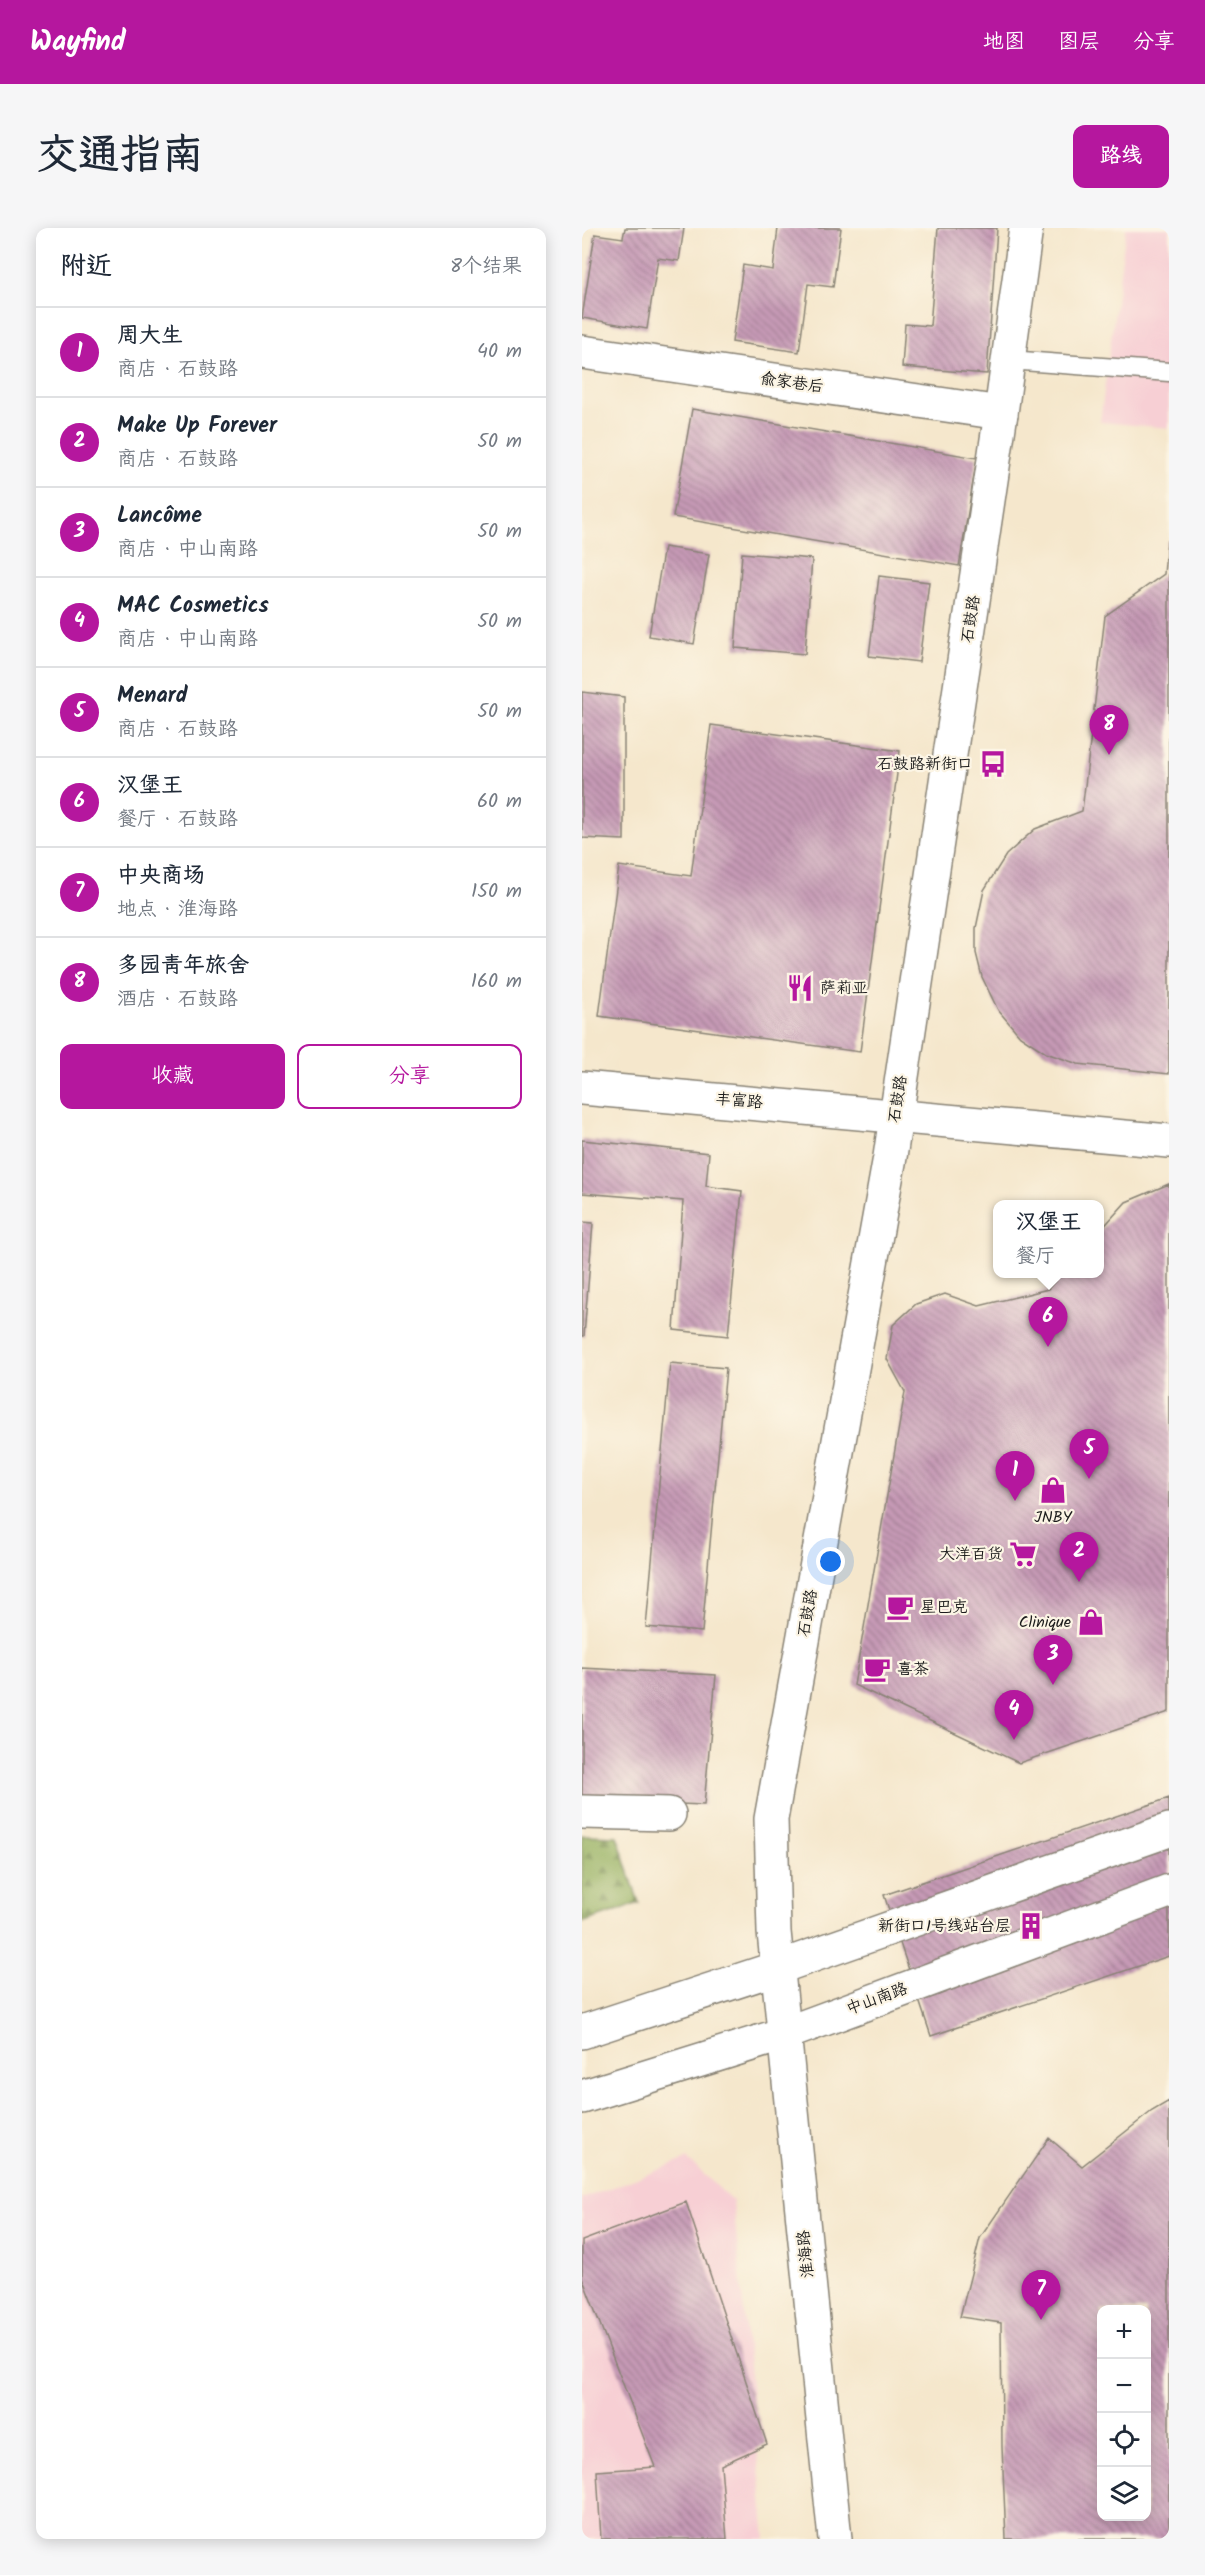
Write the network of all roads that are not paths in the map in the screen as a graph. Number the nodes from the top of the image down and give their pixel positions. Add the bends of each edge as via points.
1 (1026, 228) edge
2 (582, 352) edge
3 (1009, 360) junction
4 (1169, 372) edge
5 (1001, 413) junction
6 (582, 1088) edge
7 (896, 1115) junction
8 (1169, 1141) edge
9 (582, 1812) edge
10 (669, 1814) dead end
11 (1169, 1830) edge
12 (1169, 1890) edge
13 (777, 1968) junction
14 (582, 2032) edge
15 (784, 2034) junction
16 (582, 2085) edge
17 (582, 2097) edge
18 (835, 2539) edge

1 - 3 street, 石鼓路
2 - 5 street, 俞家巷后
3 - 4 lane
3 - 5 street, 石鼓路
5 - 7 street, 石鼓路
6 - 7 street, 丰富路
7 - 8 street, 丰富路
7 - 13 street, 石鼓路 via 771,1819
9 - 10 street
11 - 13 street
12 - 15 street, 中山南路
12 - 16 lane
13 - 14 street
13 - 15 street, 淮海路
15 - 17 street, 中山南路
15 - 18 street, 淮海路

